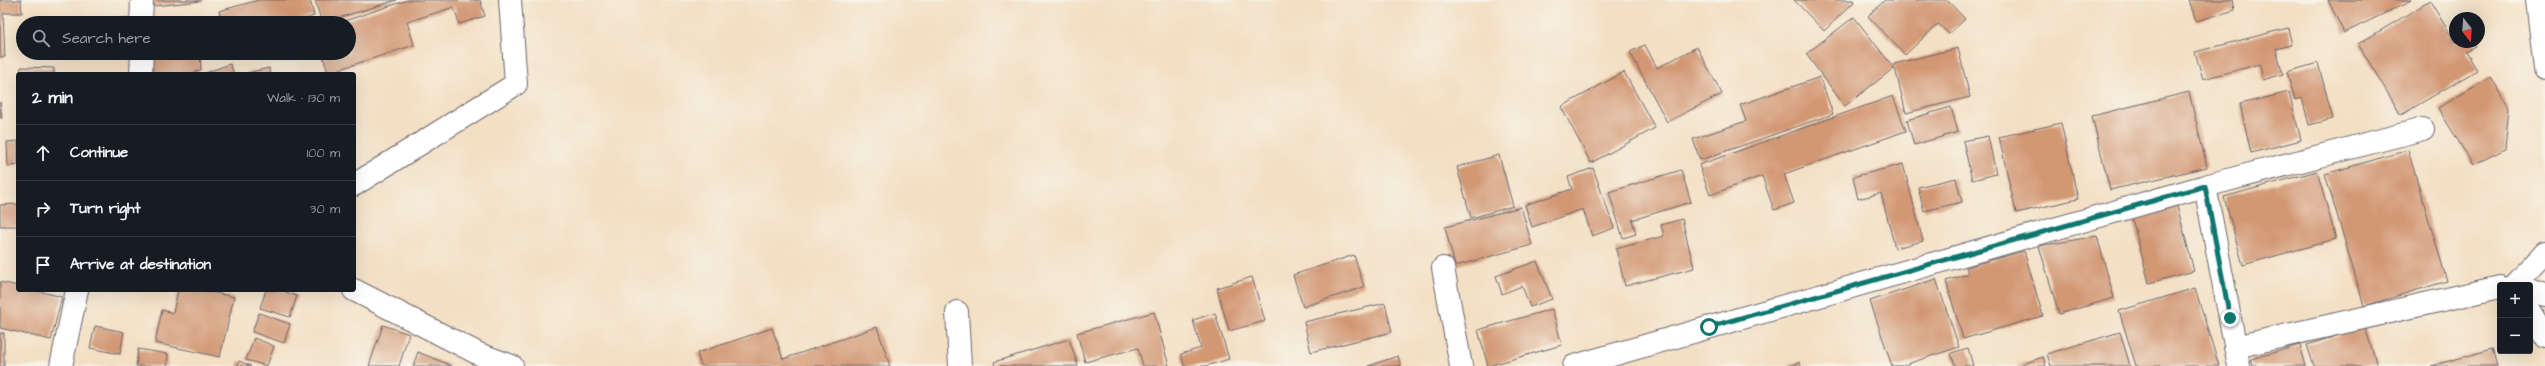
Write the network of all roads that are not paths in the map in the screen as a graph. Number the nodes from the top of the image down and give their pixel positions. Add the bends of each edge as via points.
1 (142, 0) edge
2 (510, 0) edge
3 (2537, 0) edge
4 (141, 16) edge
5 (142, 60) edge
6 (2545, 69) edge
7 (141, 72) edge
8 (2423, 129) dead end
9 (356, 184) edge
10 (2205, 186) junction
11 (2545, 252) edge
12 (1442, 268) dead end
13 (2518, 282) edge
14 (2497, 290) edge
15 (356, 291) edge
16 (77, 292) edge
17 (2533, 292) edge
18 (2545, 295) edge
19 (957, 312) dead end
20 (2533, 317) edge
21 (2545, 337) edge
22 (2237, 357) edge
23 (61, 366) edge
24 (512, 366) edge
25 (960, 366) edge
26 (1461, 366) edge
27 (1574, 366) edge

1 - 4 street
2 - 9 street via 516,84
3 - 6 street
5 - 7 street
8 - 10 street
10 - 22 street
10 - 27 street
11 - 13 street
12 - 26 street
14 - 22 street
15 - 24 street via 479,354
16 - 23 street
17 - 18 street
19 - 25 street
20 - 21 street

